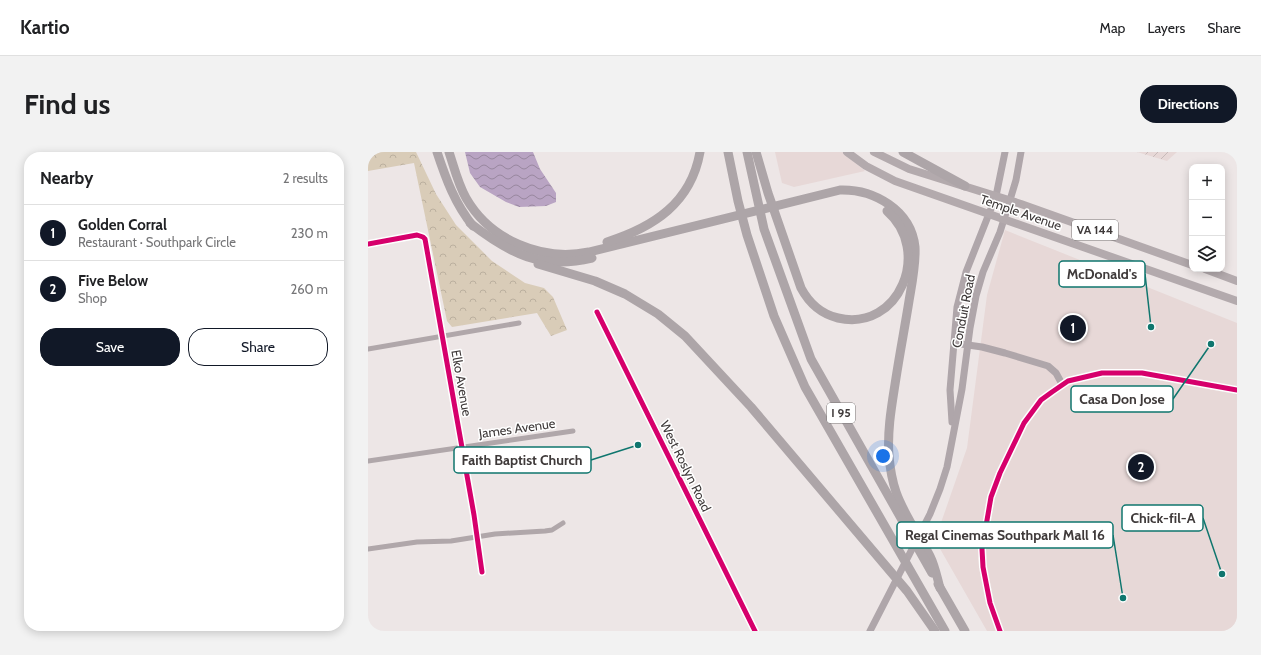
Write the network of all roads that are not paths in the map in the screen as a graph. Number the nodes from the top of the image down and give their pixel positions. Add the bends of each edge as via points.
1 (437, 152) edge
2 (449, 152) edge
3 (700, 152) edge
4 (728, 152) edge
5 (747, 152) edge
6 (756, 152) edge
7 (846, 152) edge
8 (874, 152) edge
9 (903, 152) edge
10 (1005, 152) edge
11 (1021, 152) edge
12 (964, 186) junction
13 (996, 196) junction
14 (1010, 200) junction
15 (990, 214) junction
16 (1004, 219) junction
17 (470, 222) junction
18 (368, 244) edge
19 (549, 253) junction
20 (1189, 263) edge
21 (1214, 272) edge
22 (1237, 280) edge
23 (1237, 301) edge
24 (597, 312) dead end
25 (519, 323) dead end
26 (442, 337) junction
27 (954, 343) junction
28 (968, 344) junction
29 (368, 349) edge
30 (1062, 384) junction
31 (1237, 390) edge
32 (573, 431) dead end
33 (953, 432) junction
34 (462, 448) junction
35 (368, 462) edge
36 (562, 523) dead end
37 (477, 537) junction
38 (368, 549) edge
39 (482, 572) dead end
40 (940, 588) junction
41 (755, 631) edge
42 (870, 631) edge
43 (935, 631) edge
44 (945, 631) edge
45 (965, 631) edge
46 (1000, 631) edge

1 - 17 highway via 451,192
2 - 19 highway via 463,192 480,217 512,242
3 - 19 highway via 686,189 669,210 654,222 602,244
4 - 44 highway, I 95 via 747,235 774,316 805,387
5 - 40 highway, I 95 via 764,229 811,360
6 - 17 highway via 768,193 781,230 798,280 815,306 832,316 852,320 870,316 888,305 903,285 908,268 905,237 895,218 883,208 870,200 855,196 834,197 598,256 571,261 540,260 523,255 501,246
7 - 15 main road, Temple Avenue / VA 144 via 895,181
8 - 12 main road, Temple Avenue / VA 144 via 908,169
9 - 12 highway
10 - 13 main road, Conduit Road
11 - 14 main road, Conduit Road
12 - 13 main road, Temple Avenue / VA 144
13 - 14 main road, Temple Avenue / VA 144
13 - 15 main road, Conduit Road
14 - 16 main road, Conduit Road
14 - 20 main road, Temple Avenue / VA 144
15 - 16 main road, Temple Avenue / VA 144
15 - 27 main road, Conduit Road via 960,293
16 - 23 main road, Temple Avenue / VA 144
16 - 28 main road, Conduit Road via 983,272
17 - 43 highway via 485,240 501,250 517,258 615,289 648,307 680,331 751,407 907,591
18 - 26 street, Elko Avenue via 417,235 425,239
19 - 40 highway via 589,252 840,190 856,190 870,194 891,206 909,228 914,240 915,254 891,407 891,467 896,493 931,558
21 - 22 main road
24 - 41 street, West Roslyn Road
25 - 26 street
26 - 29 street
26 - 34 street, Elko Avenue
27 - 28 main road
27 - 33 main road, Conduit Road via 950,390
28 - 30 main road via 1005,352 1048,366 1056,373
28 - 33 main road, Conduit Road
30 - 31 main road via 1094,374 1131,373
30 - 46 main road via 1042,400 1028,418 1008,455 991,497 982,549 983,567 990,603
32 - 34 street, James Avenue
33 - 42 main road, Conduit Road via 947,467 930,514
34 - 35 street, James Avenue
34 - 37 street, Elko Avenue
36 - 37 street via 545,532
37 - 38 street
37 - 39 street, Elko Avenue
40 - 45 highway, I 95

